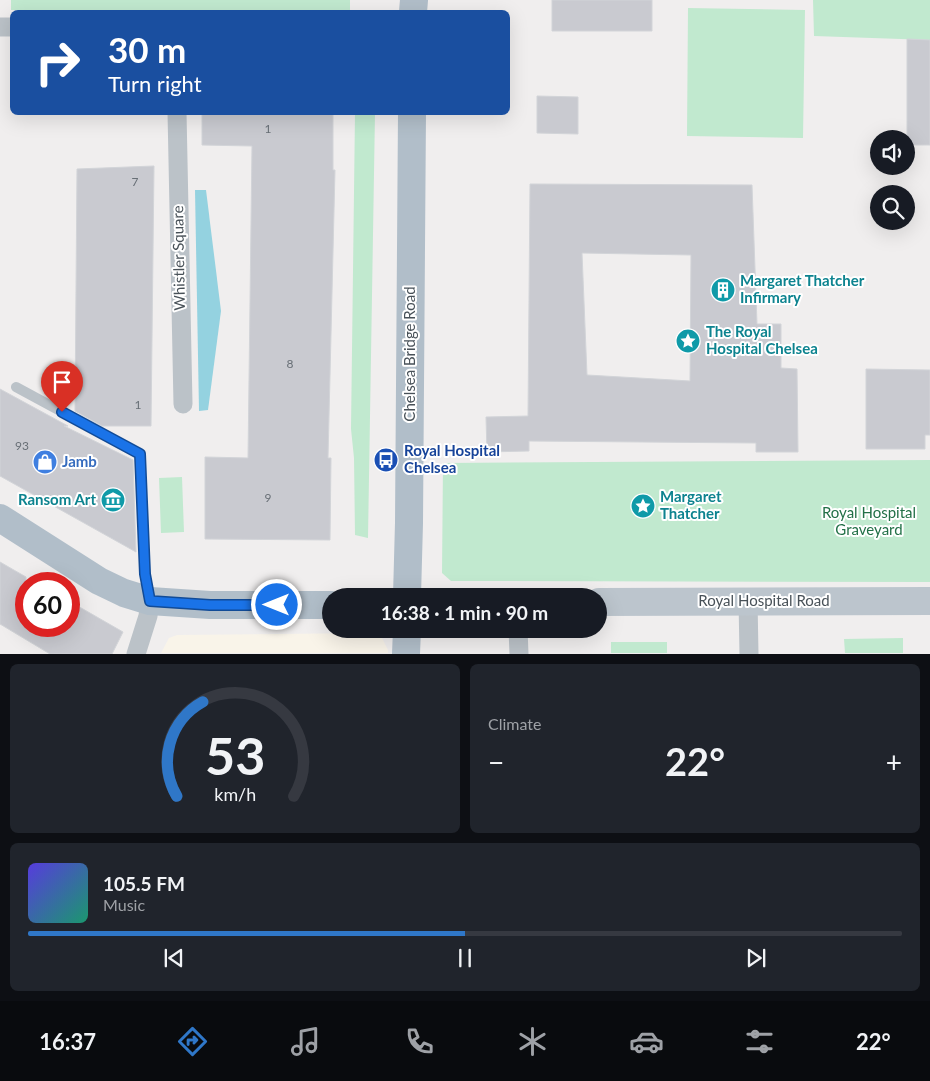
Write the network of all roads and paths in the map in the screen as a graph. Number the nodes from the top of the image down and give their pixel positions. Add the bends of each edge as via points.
1 (177, 115) edge
2 (412, 115) edge
3 (16, 387) dead end
4 (182, 404) dead end
5 (0, 518) edge
6 (407, 588) edge
7 (748, 600) junction
8 (930, 600) edge
9 (150, 601) junction
10 (607, 602) edge
11 (322, 605) edge
12 (406, 638) edge
13 (518, 638) edge
14 (136, 654) edge
15 (406, 654) edge
16 (519, 654) edge
17 (749, 654) edge

1 - 4 street, Whistler Square
2 - 6 main road, Chelsea Bridge Road
3 - 9 lane via 140,454 145,574
5 - 9 main road via 99,581
7 - 8 main road, Royal Hospital Road
7 - 10 main road, Royal Hospital Road
7 - 17 street
9 - 11 main road via 210,605
9 - 14 street
12 - 15 main road
13 - 16 street

